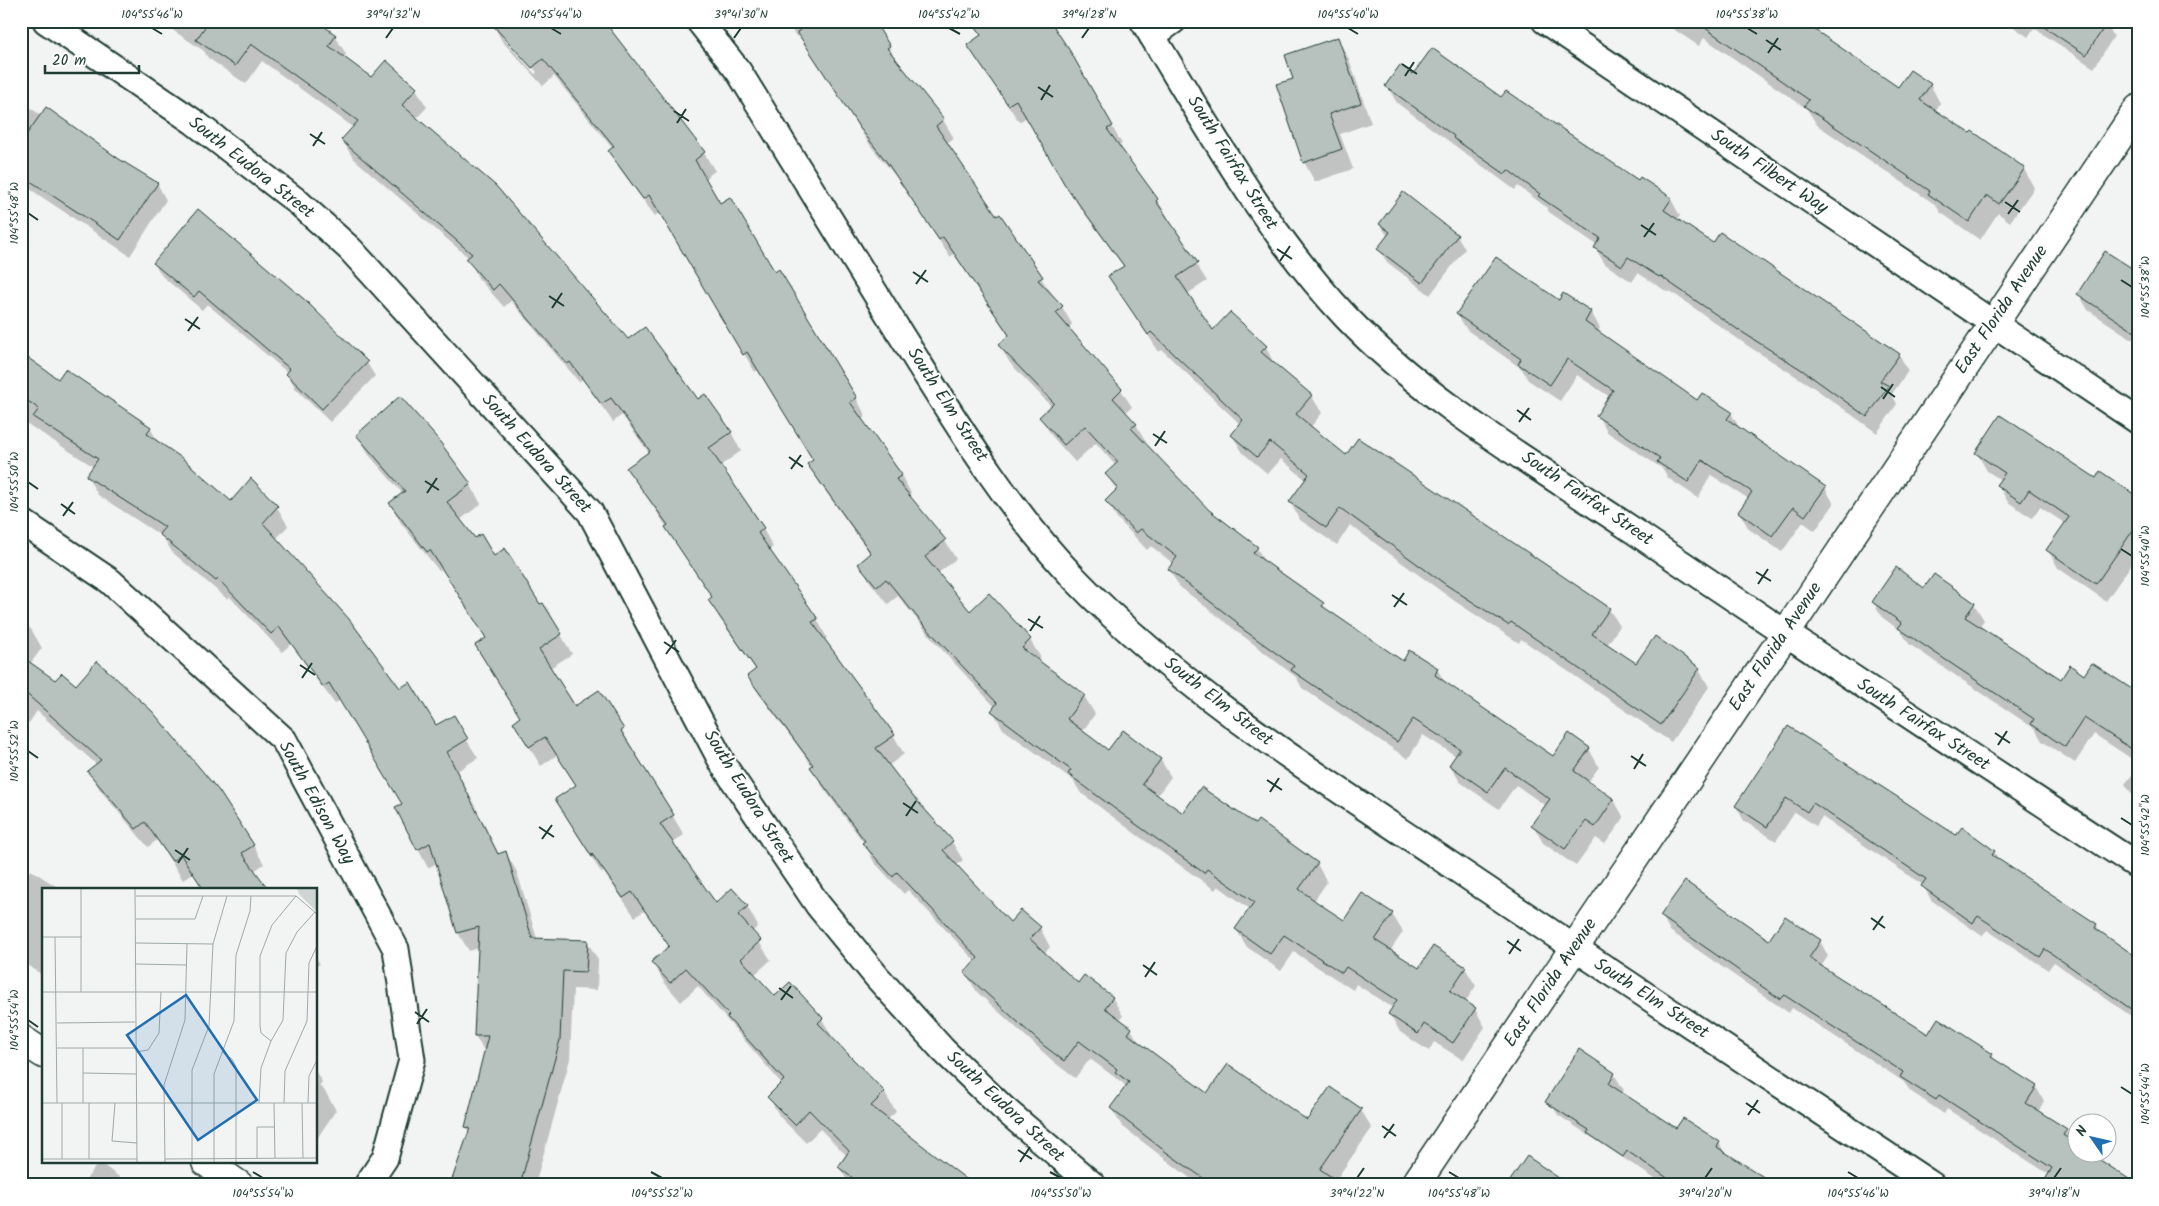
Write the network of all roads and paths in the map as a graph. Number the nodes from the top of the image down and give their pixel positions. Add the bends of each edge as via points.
1 (46, 21) edge
2 (699, 21) edge
3 (1172, 21) edge
4 (1545, 21) edge
5 (1148, 29) edge
6 (2138, 108) edge
7 (1993, 324) junction
8 (2138, 421) edge
9 (21, 521) edge
10 (1785, 634) junction
11 (2138, 866) edge
12 (1574, 948) junction
13 (21, 1039) edge
14 (42, 1053) edge
15 (209, 1164) edge
16 (239, 1185) edge
17 (367, 1185) edge
18 (1093, 1185) edge
19 (1415, 1185) edge
20 (1932, 1185) edge

1 - 18 street, South Eudora Street via 251,164 350,249 590,512 724,766 818,905 943,1050 1003,1108
2 - 12 street, South Elm Street via 739,72 980,459 1073,577 1181,676 1258,735
3 - 5 street
4 - 7 street, South Filbert Way
5 - 10 street, South Fairfax Street via 1267,222 1307,274 1382,352 1448,406
6 - 7 street, East Florida Avenue
7 - 8 street, South Filbert Way
7 - 10 street, East Florida Avenue
9 - 17 street, South Edison Way via 110,581 284,740 396,949 412,1060 385,1158
10 - 11 street, South Fairfax Street
10 - 12 street, East Florida Avenue
12 - 19 street, East Florida Avenue
12 - 20 street, South Elm Street
13 - 14 street
15 - 16 street

